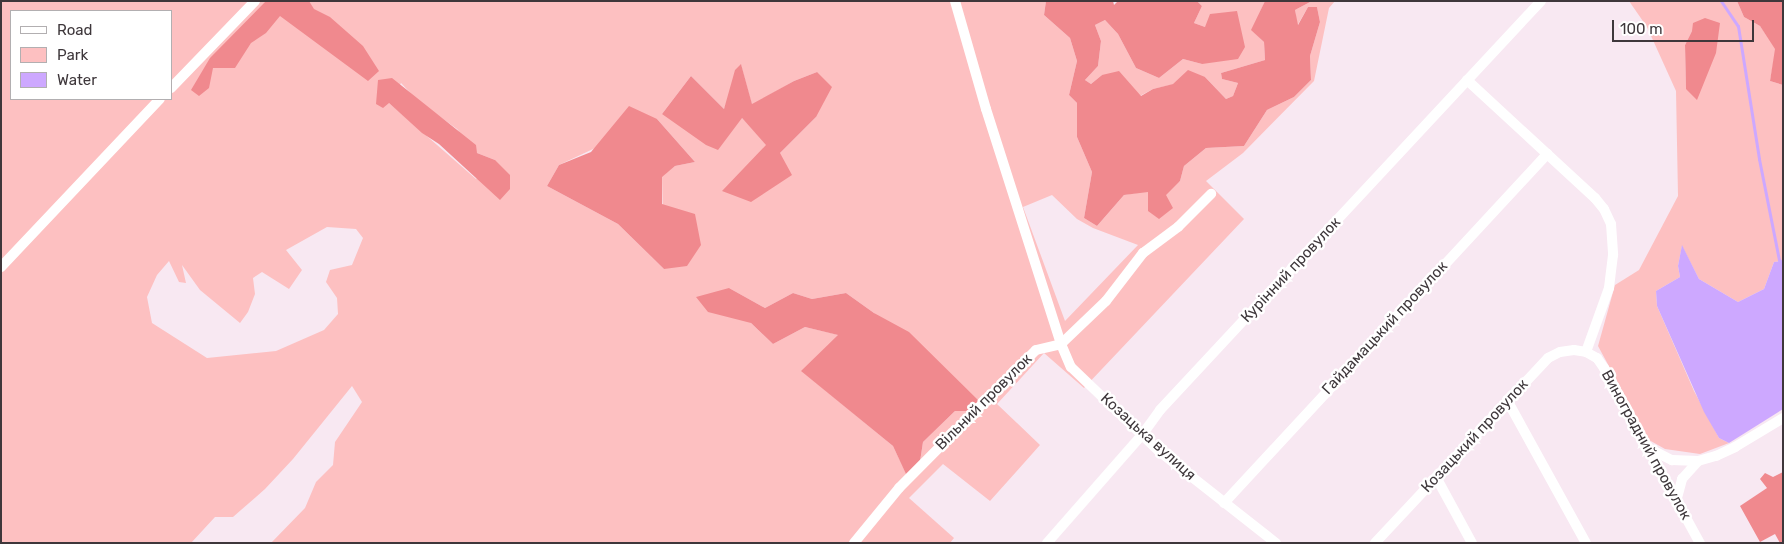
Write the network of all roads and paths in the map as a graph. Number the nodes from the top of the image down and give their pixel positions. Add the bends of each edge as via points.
1 (255, 1) edge
2 (955, 1) edge
3 (1541, 1) edge
4 (1468, 80) junction
5 (172, 87) edge
6 (159, 100) edge
7 (1547, 154) junction
8 (1211, 194) dead end
9 (1, 268) edge
10 (1061, 344) junction
11 (1586, 352) junction
12 (1507, 400) junction
13 (1783, 418) edge
14 (1142, 435) junction
15 (1650, 449) junction
16 (1698, 461) junction
17 (1436, 477) junction
18 (1677, 498) junction
19 (1224, 503) junction
20 (854, 543) edge
21 (1047, 543) edge
22 (1276, 543) edge
23 (1375, 543) edge
24 (1472, 543) edge
25 (1586, 543) edge
26 (1700, 543) edge

1 - 5 street
2 - 10 street
3 - 4 street, Курінний провулок
4 - 7 street
4 - 14 street, Курінний провулок via 1160,410
6 - 9 street
7 - 11 street via 1595,198 1611,224 1613,255 1608,288
7 - 19 street, Гайдамацький провулок
8 - 10 street via 1178,228 1143,253 1106,300
10 - 14 street, Козацька вулиця via 1071,367
10 - 20 street, Вільний провулок via 1036,350 899,488
11 - 12 street, Козацький провулок via 1560,352 1548,358
11 - 15 street, Виноградний провулок via 1597,358 1604,368
12 - 17 street, Козацький провулок
12 - 25 street
13 - 16 street via 1735,447
14 - 19 street, Козацька вулиця
14 - 21 street, Курінний провулок
15 - 16 street via 1672,460
15 - 18 street, Виноградний провулок
16 - 18 street via 1682,479
17 - 23 street, Козацький провулок
17 - 24 street
18 - 26 street, Виноградний провулок
19 - 22 street, Козацька вулиця

